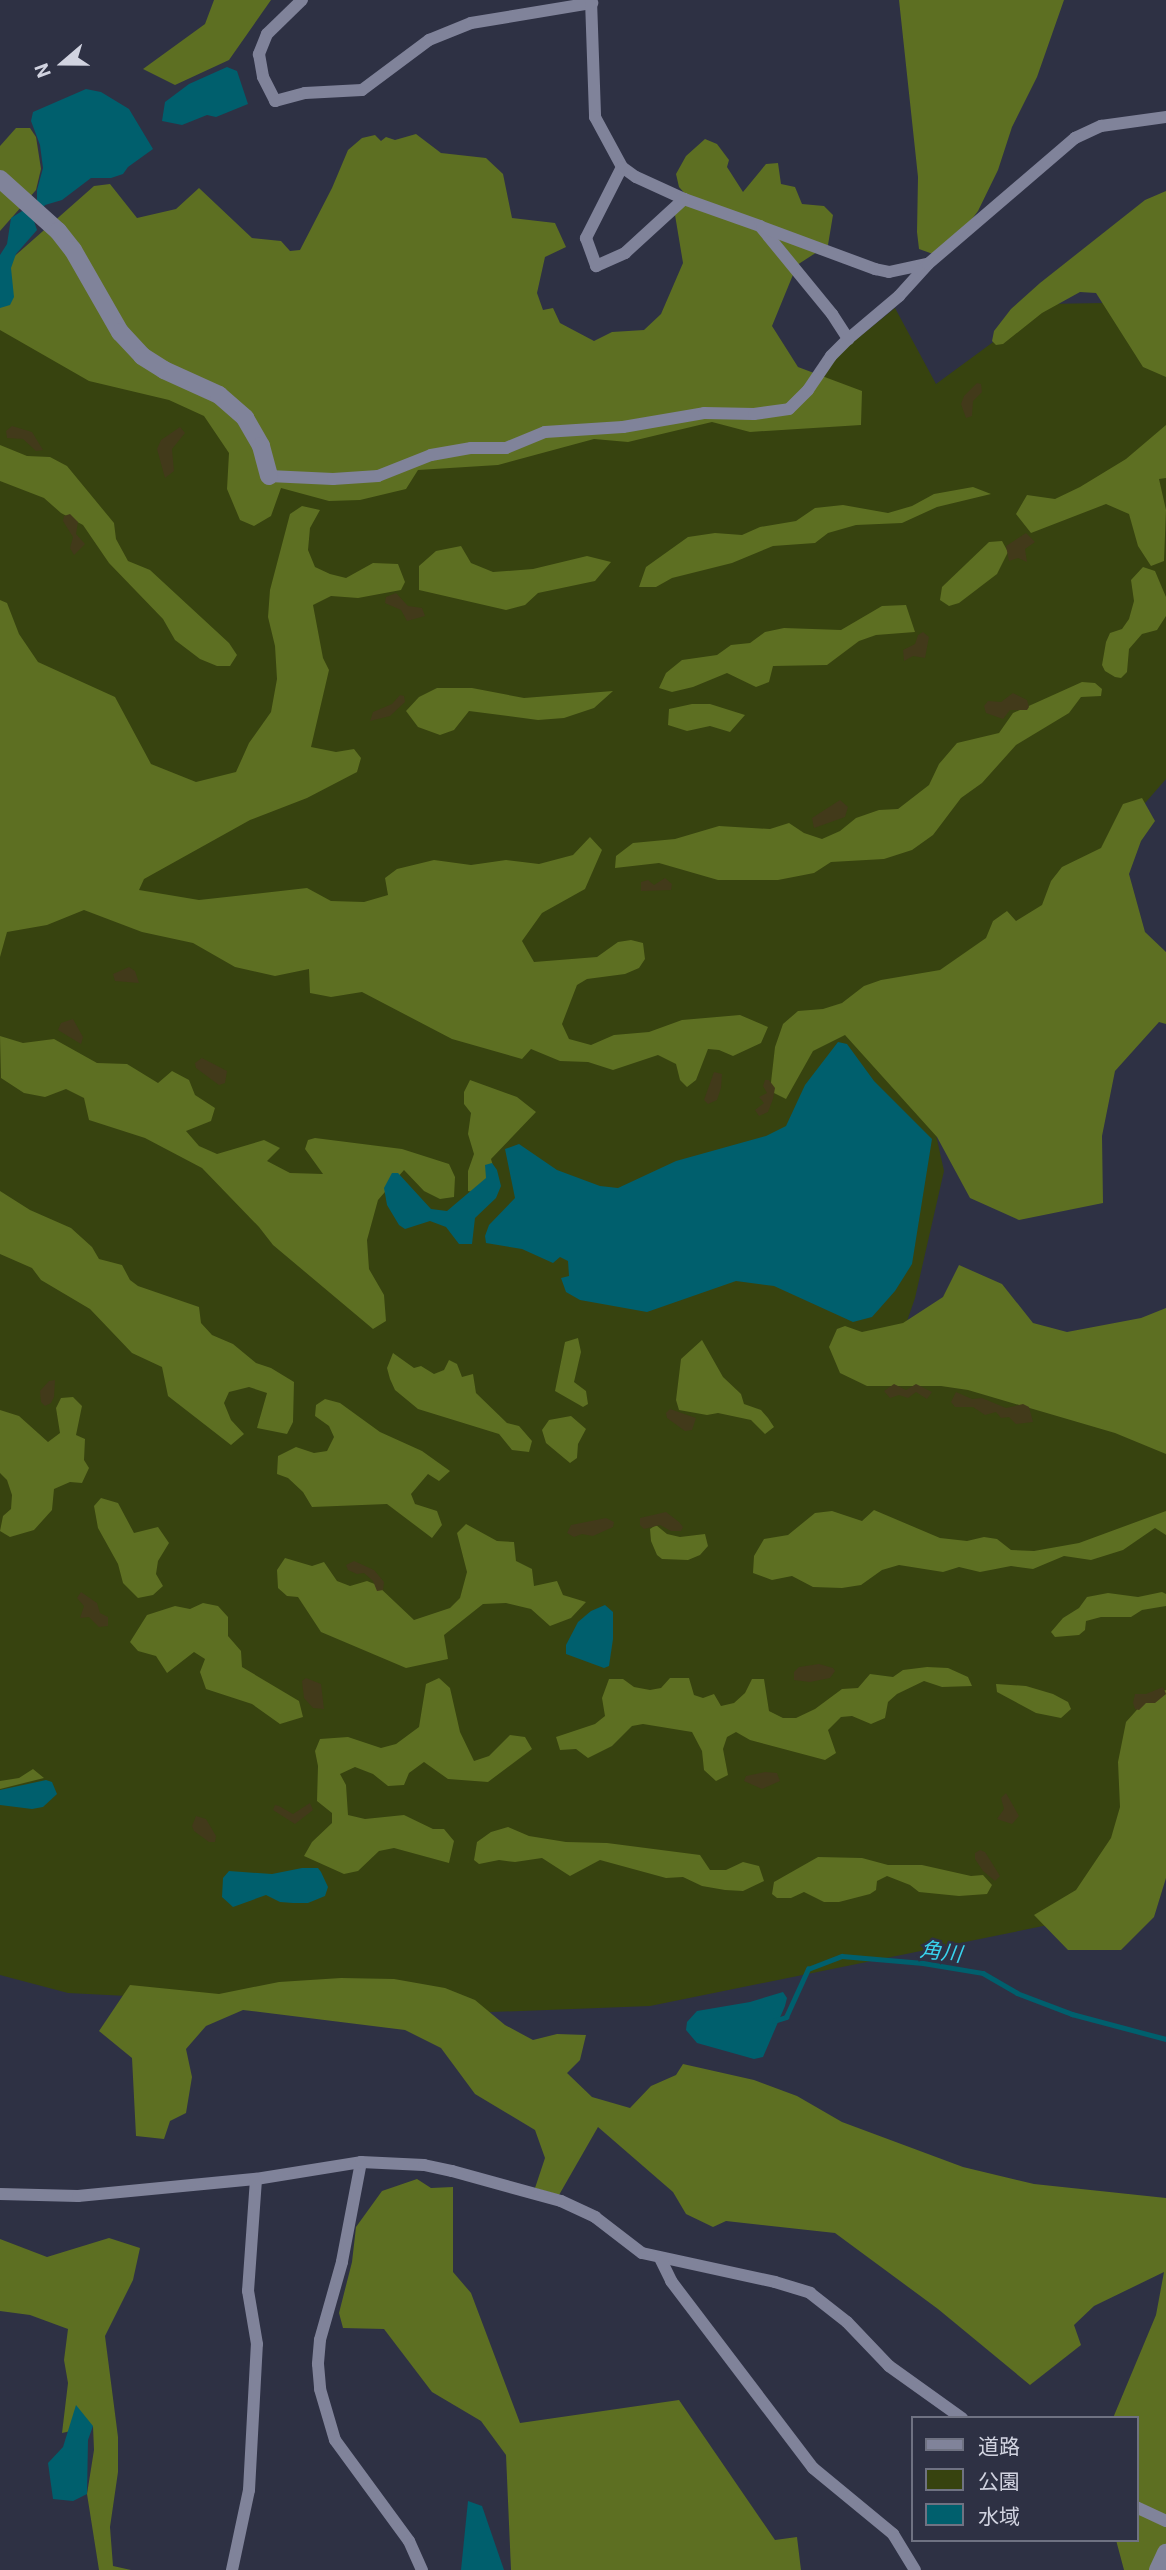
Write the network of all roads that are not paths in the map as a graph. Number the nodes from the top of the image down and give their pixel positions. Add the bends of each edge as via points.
1 (302, 0) edge
2 (592, 2) edge
3 (1166, 117) edge
4 (622, 167) junction
5 (0, 179) edge
6 (684, 199) junction
7 (760, 226) junction
8 (928, 264) junction
9 (848, 339) junction
10 (269, 476) joint
11 (360, 2162) junction
12 (256, 2179) junction
13 (0, 2194) edge
14 (660, 2258) junction
15 (959, 2416) edge
16 (1138, 2508) edge
17 (1166, 2521) edge
18 (1166, 2553) edge
19 (232, 2570) edge
20 (422, 2570) edge
21 (915, 2570) edge
22 (1158, 2570) edge

1 - 2 street via 267,34 259,54 275,102 305,93 362,90 429,40 471,23
2 - 4 street via 595,117
3 - 8 street via 1101,126 1075,138
4 - 6 street
4 - 6 street via 586,238 596,266 625,253
5 - 10 street via 58,231 120,332 142,356 219,395 245,418 261,446
6 - 7 street
7 - 8 street via 875,269 889,272
7 - 9 street
8 - 9 street via 899,296
9 - 10 street via 789,409 704,413 623,427 545,432 506,448 431,454 378,476
11 - 12 street
11 - 14 street via 424,2165 561,2201 595,2217 642,2253
11 - 20 street via 342,2262 320,2340 320,2389 335,2440 409,2541
12 - 13 street via 78,2196
12 - 19 street via 248,2291 257,2344 249,2490
14 - 15 street via 810,2293 847,2322 889,2366
14 - 21 street via 671,2281 813,2468 893,2534
16 - 17 street
18 - 22 street

